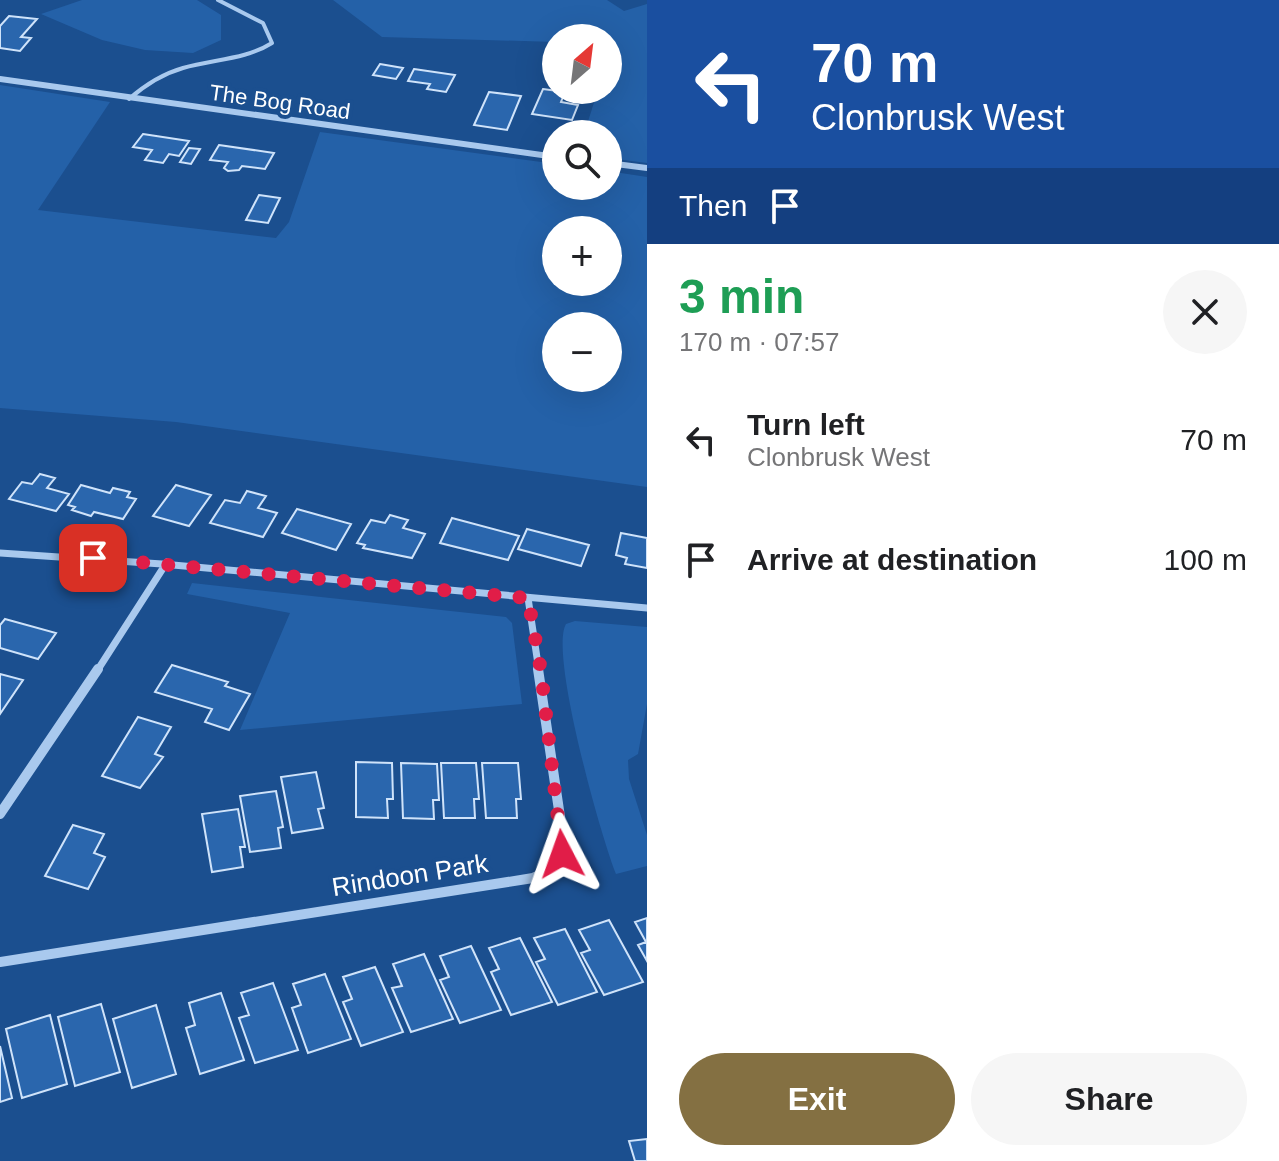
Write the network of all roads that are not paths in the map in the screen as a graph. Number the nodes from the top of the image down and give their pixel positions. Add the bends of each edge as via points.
1 (218, 0) edge
2 (0, 79) edge
3 (129, 99) junction
4 (542, 155) edge
5 (622, 165) edge
6 (647, 168) edge
7 (0, 553) edge
8 (167, 562) junction
9 (528, 598) junction
10 (647, 608) edge
11 (0, 814) edge
12 (0, 962) edge

1 - 3 lane via 263,23 272,43 245,56 192,65 150,81
2 - 3 street, The Bog Road
3 - 4 street, The Bog Road
5 - 6 street
7 - 8 street
8 - 9 street
8 - 11 street
9 - 10 street
9 - 12 street, Rindoon Park via 563,837 562,854 552,869 533,878

